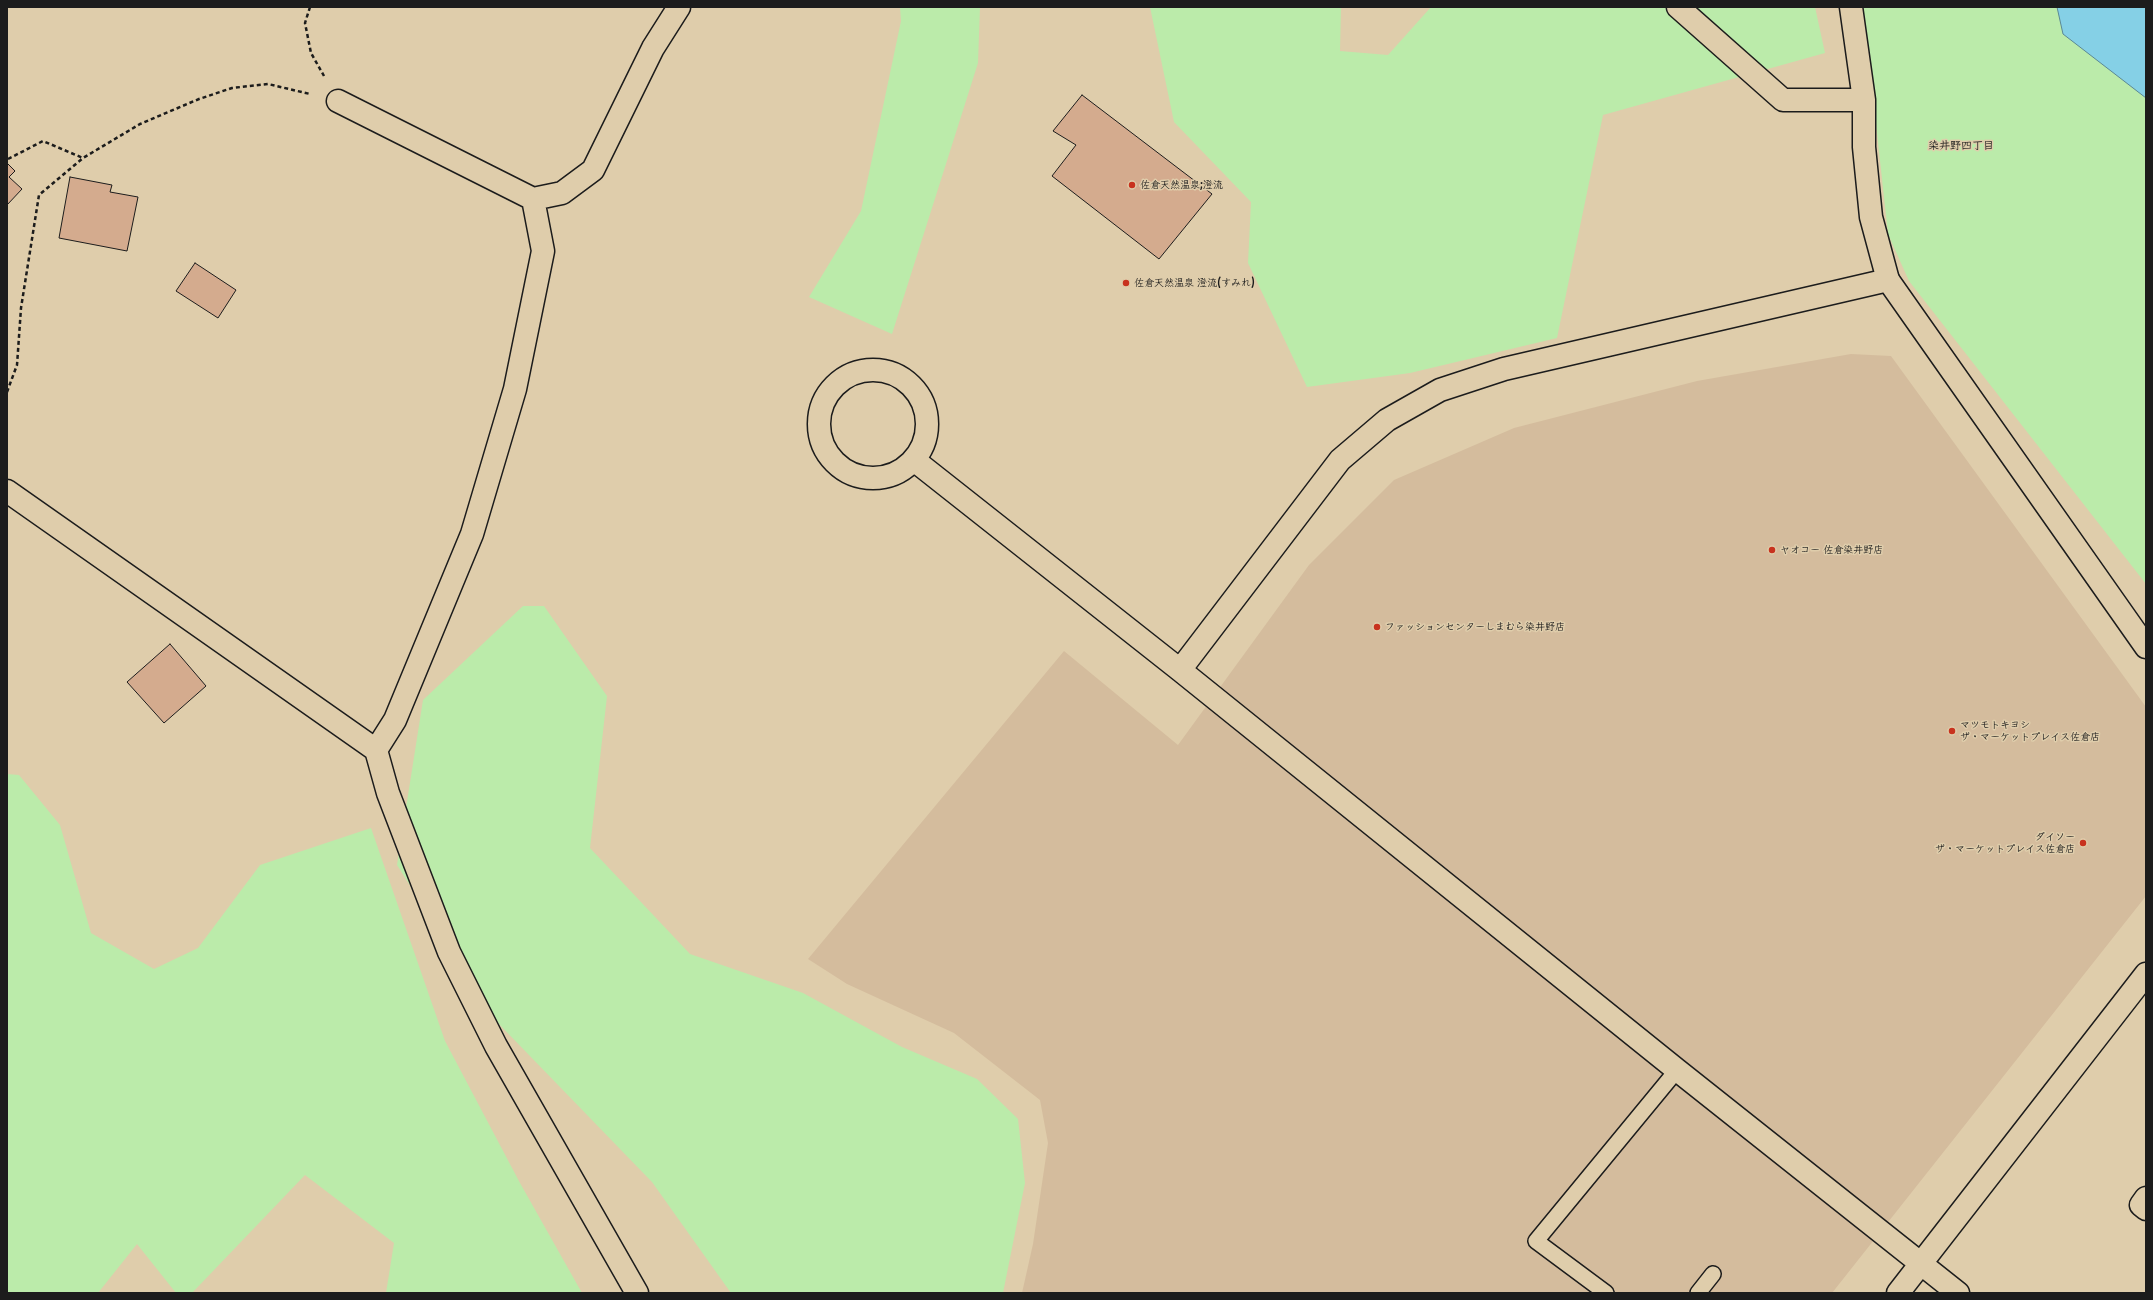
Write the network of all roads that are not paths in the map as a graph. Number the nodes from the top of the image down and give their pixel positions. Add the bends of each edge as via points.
1 (679, 7) edge
2 (1678, 7) edge
3 (1851, 7) edge
4 (1864, 100) junction
5 (338, 101) road end
6 (533, 199) junction
7 (1888, 280) junction
8 (914, 460) junction
9 (7, 490) edge
10 (2146, 647) edge
11 (1180, 670) junction
12 (376, 750) junction
13 (2146, 974) edge
14 (1677, 1070) junction
15 (2146, 1198) edge
16 (2146, 1210) edge
17 (1921, 1264) junction
18 (1713, 1274) dead end
19 (638, 1293) edge
20 (1606, 1293) edge
21 (1698, 1293) edge
22 (1898, 1293) edge
23 (1958, 1293) edge

1 - 6 street via 653,48 593,170 562,193
2 - 4 street via 1783,100
3 - 4 street
4 - 7 street via 1864,147 1871,217
5 - 6 street
6 - 12 street via 543,251 515,389 472,534 395,720
7 - 10 street
7 - 11 street via 1504,369 1440,390 1387,420 1340,460
8 - 8 street via 899,472 870,478 855,475 838,466 830,458 818,434 819,411 829,390 845,376 867,369 893,373 916,389 925,406 928,419 924,443
8 - 11 street
9 - 12 street
11 - 14 street
12 - 19 street via 388,794 449,952 496,1046
13 - 17 street
14 - 17 street
14 - 20 lane via 1536,1241
15 - 16 street via 2141,1205
17 - 22 street
17 - 23 street
18 - 21 lane

